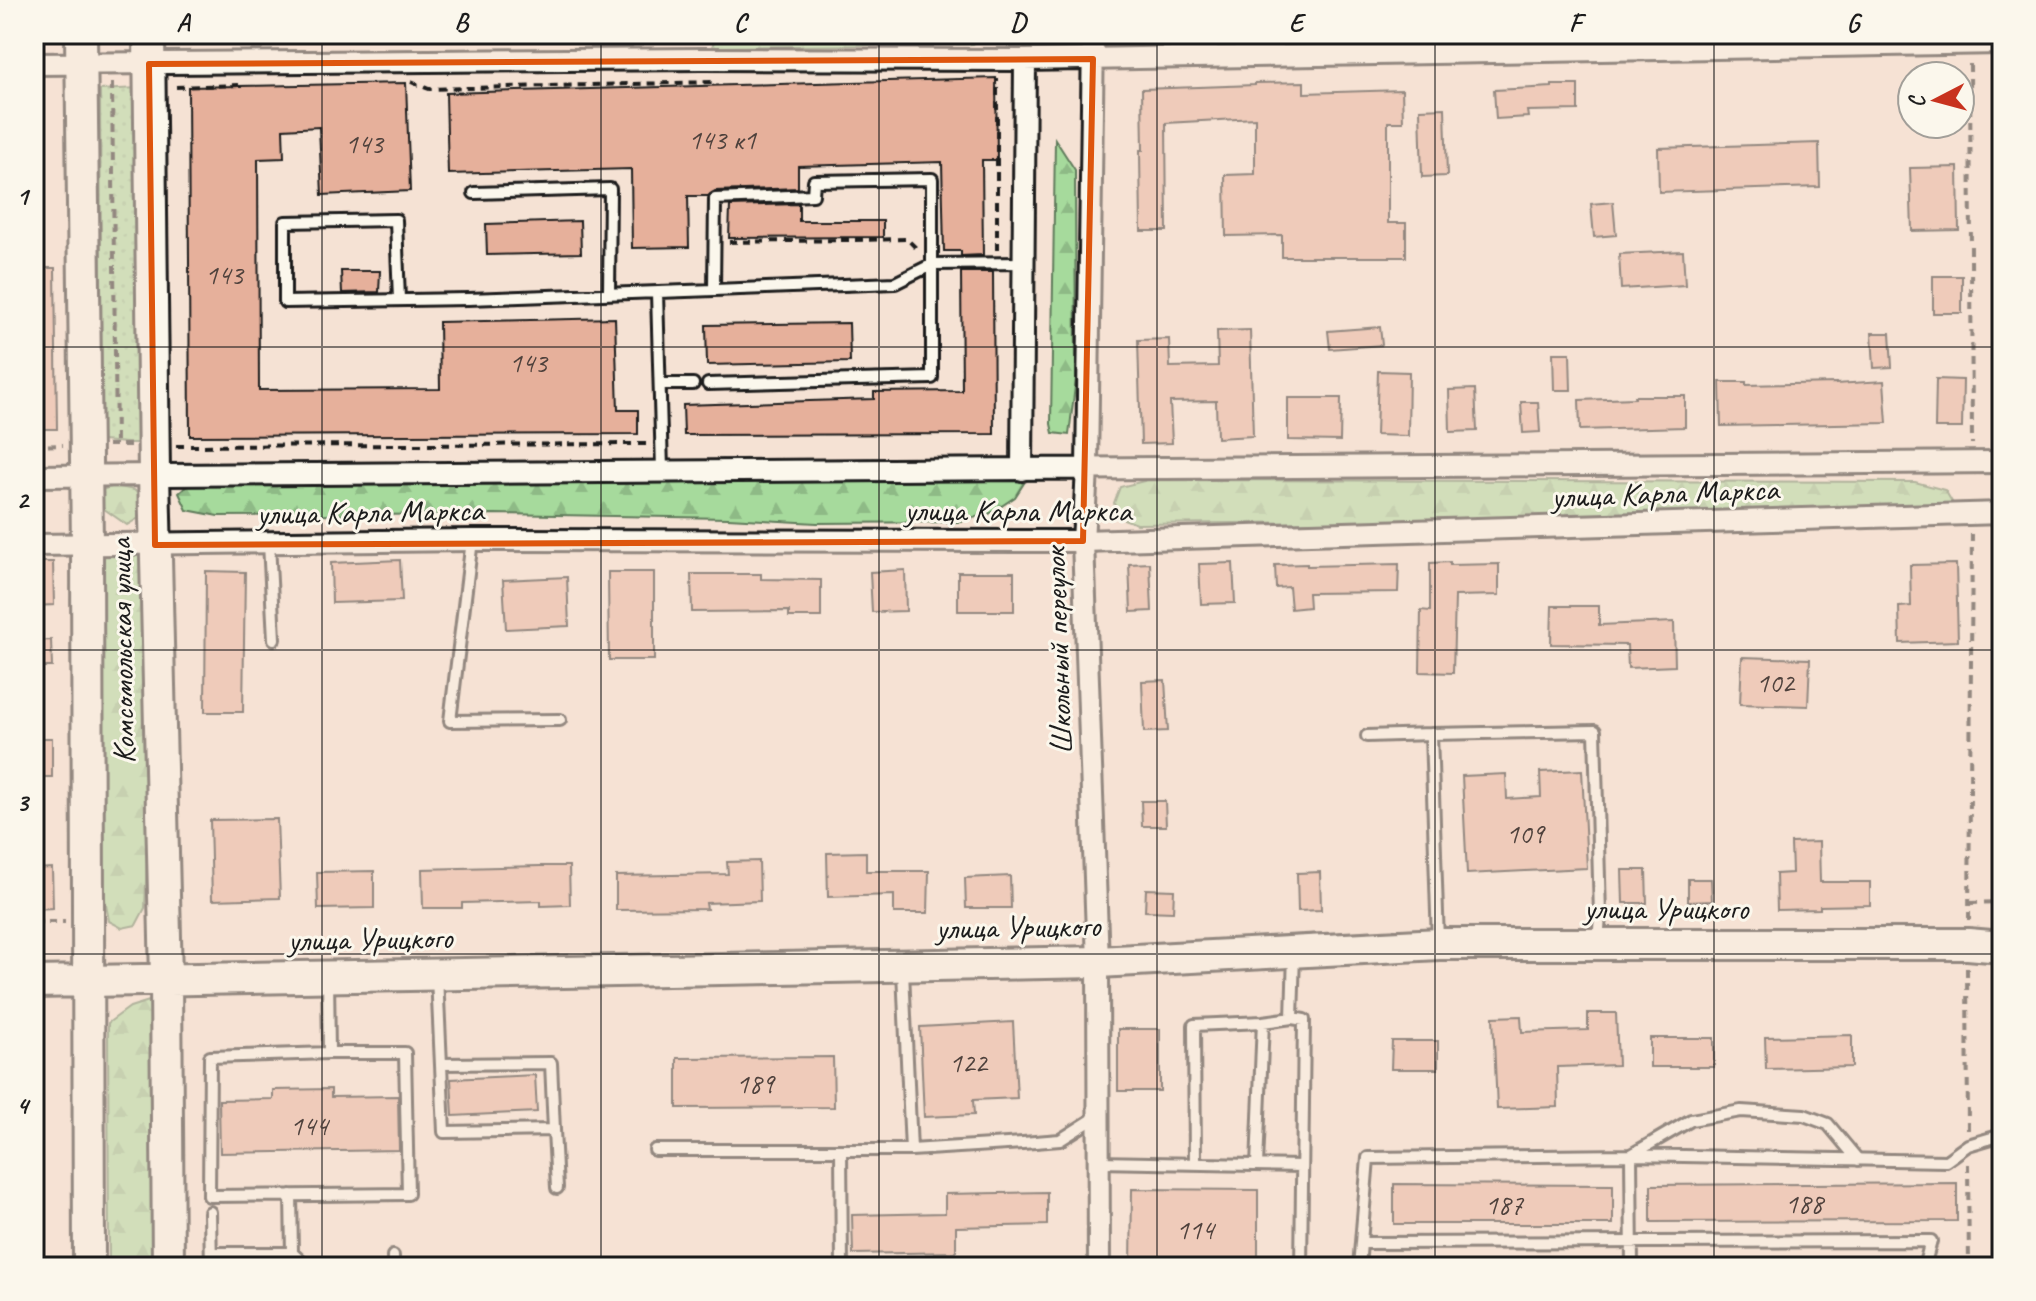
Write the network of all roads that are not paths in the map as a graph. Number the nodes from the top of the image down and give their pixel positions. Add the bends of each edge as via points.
1 (81, 34) edge
2 (1093, 34) edge
3 (2002, 43) edge
4 (149, 49) edge
5 (1093, 59) junction
6 (1025, 60) junction
7 (34, 64) edge
8 (81, 64) junction
9 (474, 193) dead end
10 (1024, 263) junction
11 (933, 264) junction
12 (714, 290) junction
13 (657, 293) junction
14 (609, 294) junction
15 (399, 300) junction
16 (660, 384) junction
17 (693, 384) dead end
18 (708, 384) dead end
19 (154, 459) junction
20 (2002, 462) edge
21 (1087, 469) junction
22 (662, 470) junction
23 (1022, 470) junction
24 (86, 475) junction
25 (34, 476) edge
26 (2002, 513) edge
27 (472, 540) junction
28 (1083, 541) junction
29 (269, 543) junction
30 (34, 545) edge
31 (87, 545) junction
32 (155, 545) junction
33 (274, 639) dead end
34 (560, 720) dead end
35 (1431, 734) junction
36 (1367, 736) dead end
37 (1439, 944) junction
38 (1598, 944) junction
39 (2002, 947) edge
40 (1294, 951) junction
41 (1098, 962) junction
42 (903, 965) junction
43 (437, 974) junction
44 (328, 976) junction
45 (166, 979) junction
46 (89, 981) junction
47 (34, 982) edge
48 (1292, 1018) junction
49 (1263, 1022) junction
50 (329, 1053) junction
51 (441, 1064) junction
52 (1098, 1116) junction
53 (554, 1130) junction
54 (2002, 1135) edge
55 (655, 1150) dead end
56 (841, 1150) junction
57 (911, 1150) junction
58 (1631, 1155) junction
59 (1858, 1160) junction
60 (1098, 1162) junction
61 (1195, 1164) junction
62 (1257, 1165) junction
63 (1302, 1166) junction
64 (557, 1188) dead end
65 (291, 1195) junction
66 (210, 1212) dead end
67 (1632, 1242) junction
68 (1361, 1243) junction
69 (211, 1253) junction
70 (292, 1253) junction
71 (89, 1267) edge
72 (168, 1267) edge
73 (211, 1267) edge
74 (307, 1267) edge
75 (842, 1267) edge
76 (1099, 1267) edge
77 (1301, 1267) edge
78 (1359, 1267) edge
79 (1632, 1267) edge
80 (1924, 1267) edge

1 - 8 street, Комсомольская улица
2 - 5 street, Школьный переулок
3 - 5 street
4 - 6 street
4 - 8 street via 111,64
4 - 19 street, Комсомольская улица
5 - 6 street
5 - 21 street, Школьный переулок
6 - 10 street
7 - 8 street
8 - 24 street, Комсомольская улица
9 - 14 lane via 610,189
10 - 11 lane
10 - 23 street
11 - 12 lane via 895,283
11 - 12 lane via 932,179 814,181 813,195 715,199
11 - 18 lane via 932,378
12 - 13 lane
13 - 14 lane
13 - 16 lane
14 - 15 lane
15 - 15 lane via 285,302 285,222 396,220
16 - 17 lane
16 - 22 lane
19 - 22 street, улица Карла Маркса
19 - 24 street, улица Карла Маркса
19 - 32 street, Комсомольская улица
20 - 21 street, улица Карла Маркса
21 - 23 street, улица Карла Маркса
21 - 28 street, Школьный переулок
22 - 23 street, улица Карла Маркса
24 - 25 street, улица Карла Маркса
24 - 31 street, Комсомольская улица
26 - 28 street, улица Карла Маркса
27 - 28 street, улица Карла Маркса
27 - 29 street, улица Карла Маркса
27 - 34 lane via 450,721
28 - 41 street, Школьный переулок
29 - 32 street, улица Карла Маркса
29 - 33 lane
30 - 31 street, улица Карла Маркса
31 - 32 street, улица Карла Маркса
31 - 46 street, Комсомольская улица
32 - 45 street, Комсомольская улица
35 - 36 lane
35 - 37 lane
35 - 38 lane via 1595,731
37 - 38 street, улица Урицкого
37 - 40 street, улица Урицкого
38 - 39 street, улица Урицкого
40 - 41 street, улица Урицкого
40 - 48 lane
41 - 42 street, улица Урицкого
41 - 52 street, Школьный переулок
42 - 43 street, улица Урицкого
42 - 57 lane
43 - 44 street, улица Урицкого
43 - 51 lane
44 - 45 street, улица Урицкого
44 - 50 lane
45 - 46 street, улица Урицкого
45 - 72 street, Комсомольская улица
46 - 47 street, улица Урицкого
46 - 71 street, Комсомольская улица
48 - 49 lane
48 - 63 lane via 1304,1020
49 - 61 lane via 1194,1025
49 - 62 lane
50 - 65 lane via 405,1053 408,1194
50 - 65 lane via 210,1057 209,1196
51 - 53 lane via 551,1063
51 - 53 lane via 444,1132
52 - 57 lane via 1060,1140
52 - 60 street, Школьный переулок
53 - 64 lane
54 - 59 lane via 1968,1145 1946,1161
55 - 56 lane
56 - 57 lane
56 - 75 lane
58 - 59 lane
58 - 59 lane via 1691,1120 1741,1111 1804,1115 1828,1124
58 - 67 lane
58 - 68 lane via 1368,1158
60 - 61 lane
60 - 76 street, Школьный переулок
61 - 62 lane
62 - 63 lane
63 - 77 lane
65 - 70 lane
66 - 69 lane
67 - 68 lane
67 - 79 lane
67 - 80 lane via 1931,1241
68 - 78 lane
69 - 70 lane
69 - 73 lane
70 - 74 lane

